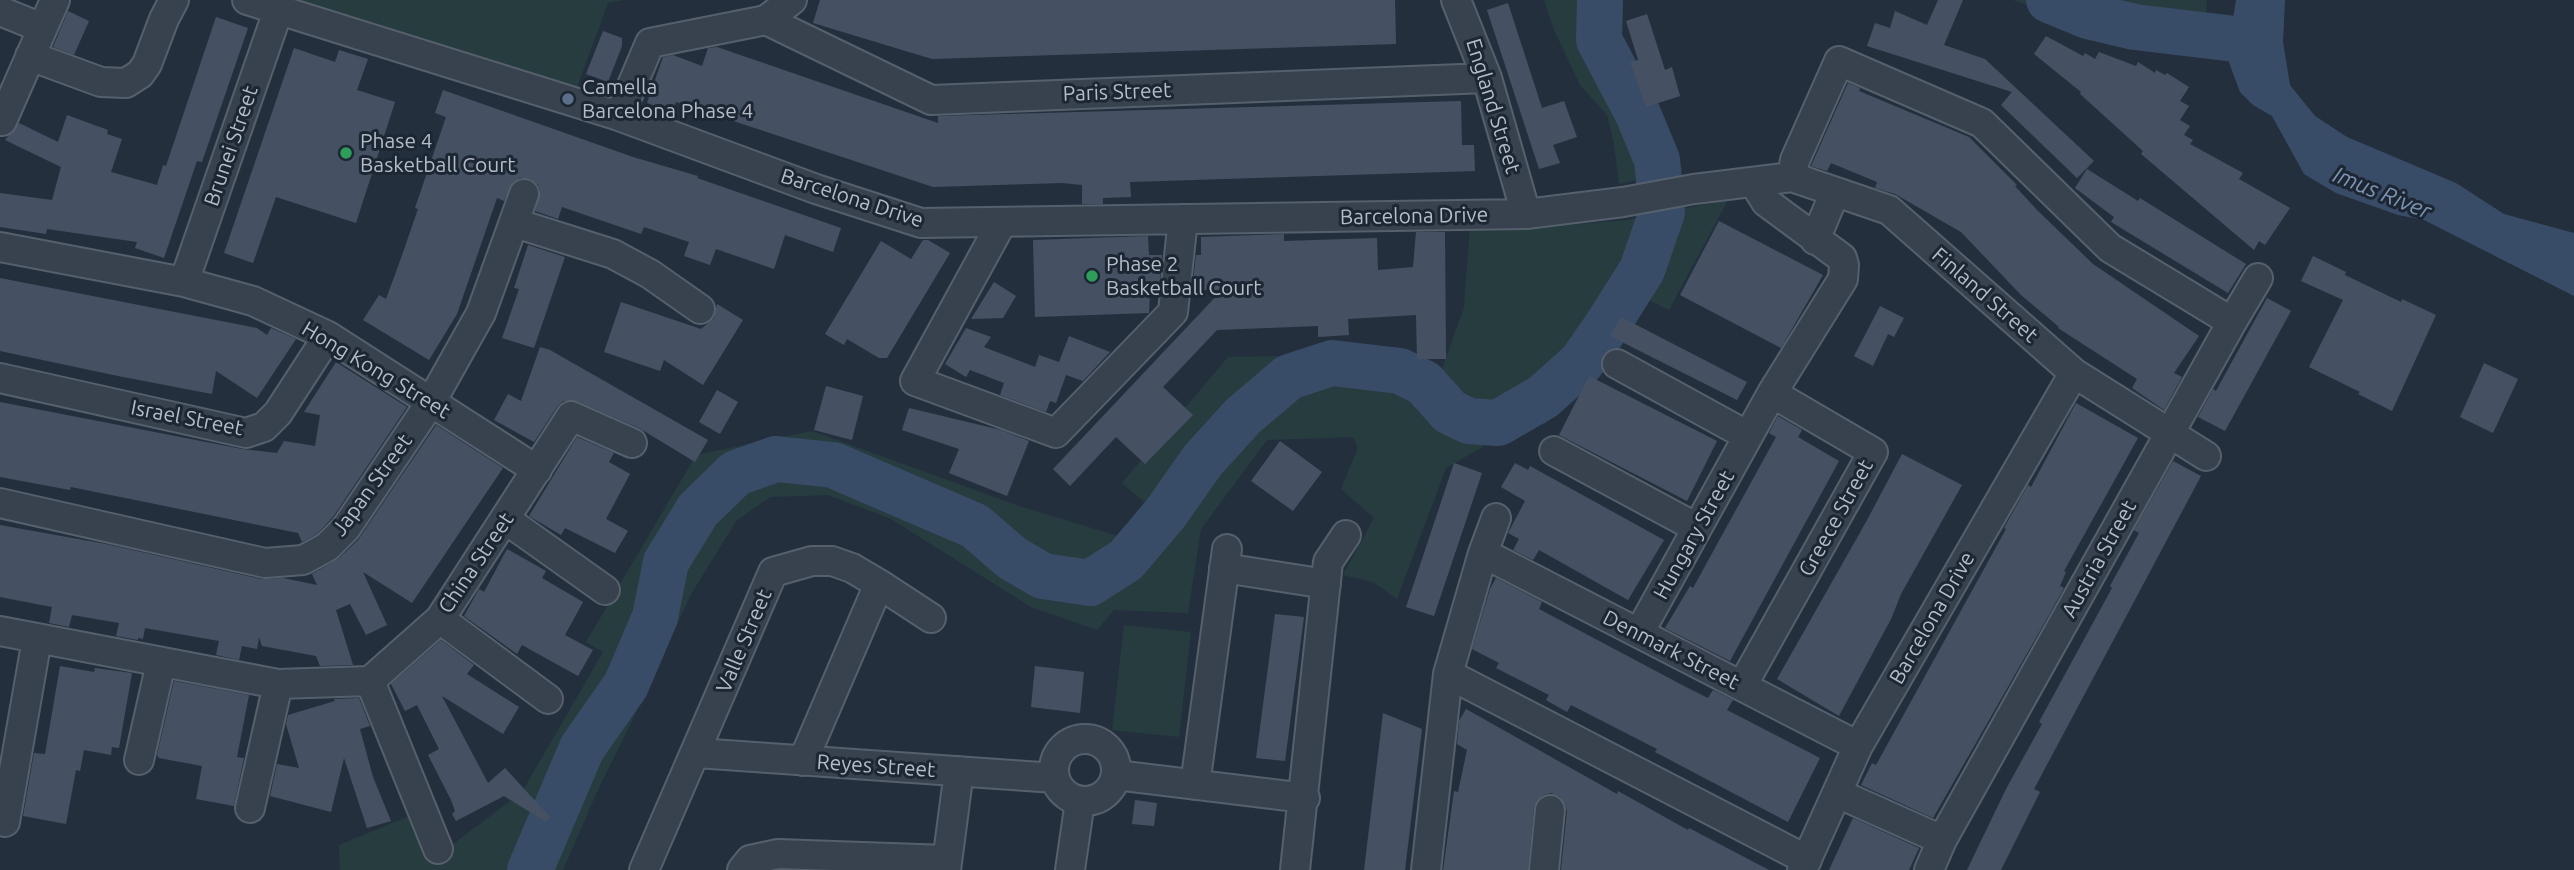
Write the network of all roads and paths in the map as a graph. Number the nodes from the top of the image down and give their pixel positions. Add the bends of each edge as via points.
1 (55, 0) edge
2 (174, 0) edge
3 (247, 0) edge
4 (792, 0) edge
5 (1456, 0) edge
6 (0, 11) edge
7 (278, 11) junction
8 (766, 20) junction
9 (42, 28) junction
10 (30, 56) junction
11 (1487, 78) junction
12 (619, 116) junction
13 (2, 121) dead end
14 (1792, 177) junction
15 (1754, 183) junction
16 (1835, 192) junction
17 (524, 194) dead end
18 (1526, 214) junction
19 (1183, 219) junction
20 (1002, 222) junction
21 (515, 223) junction
22 (1815, 240) junction
23 (0, 247) edge
24 (2258, 278) dead end
25 (184, 282) junction
26 (700, 309) dead end
27 (2232, 322) junction
28 (328, 336) junction
29 (1617, 365) dead end
30 (2074, 373) junction
31 (0, 379) edge
32 (1772, 393) junction
33 (431, 402) junction
34 (2169, 433) junction
35 (1748, 436) junction
36 (632, 443) dead end
37 (1554, 451) dead end
38 (2206, 456) dead end
39 (537, 470) junction
40 (0, 503) edge
41 (505, 519) junction
42 (1496, 519) dead end
43 (1697, 528) junction
44 (1346, 535) dead end
45 (1483, 553) junction
46 (879, 583) junction
47 (1326, 584) junction
48 (605, 590) dead end
49 (931, 618) dead end
50 (440, 619) junction
51 (0, 631) edge
52 (1639, 634) junction
53 (37, 639) junction
54 (161, 663) junction
55 (1448, 674) junction
56 (370, 681) junction
57 (278, 684) junction
58 (1742, 686) junction
59 (548, 699) dead end
60 (1858, 747) junction
61 (697, 753) junction
62 (139, 760) dead end
63 (803, 761) junction
64 (960, 772) junction
65 (1116, 775) junction
66 (1055, 778) junction
67 (1195, 785) junction
68 (1837, 793) junction
69 (1305, 798) junction
70 (1080, 801) junction
71 (250, 808) dead end
72 (1550, 810) dead end
73 (5, 822) dead end
74 (1942, 840) junction
75 (438, 849) dead end
76 (947, 865) edge
77 (1805, 865) edge
78 (644, 870) edge
79 (741, 870) edge
80 (1070, 870) edge
81 (1295, 870) edge
82 (1426, 870) edge
83 (1545, 870) edge
84 (1929, 870) edge

1 - 9 street
2 - 10 street via 147,64 126,83 101,82
3 - 7 street, Barcelona Drive
4 - 8 street
5 - 11 street, England Street
6 - 9 street
7 - 12 street, Barcelona Drive
7 - 25 street, Brunei Street
8 - 11 street, Paris Street via 931,100
8 - 12 street via 650,43
9 - 10 street
10 - 13 street
11 - 18 street, England Street
12 - 20 street, Barcelona Drive via 921,223
14 - 15 street, Barcelona Drive
14 - 16 street, Finland Street
14 - 27 street via 1795,160 1839,61 1982,123 2110,248
15 - 18 street, Barcelona Drive
15 - 22 street via 1766,202
16 - 22 street
16 - 30 street, Finland Street via 1889,210
17 - 21 street, Japan Street
18 - 19 street, Barcelona Drive
19 - 20 street, Barcelona Drive
19 - 20 street via 1173,312 1056,433 915,382
21 - 26 street via 613,254
21 - 33 street, Japan Street via 481,313
22 - 32 street, Hungary Street via 1842,258 1843,279
23 - 25 street, Hong Kong Street
24 - 27 street, Austria Street
25 - 28 street, Hong Kong Street via 253,301
27 - 34 street, Austria Street
28 - 31 street, Israel Street via 278,412 264,427 246,433
28 - 33 street, Hong Kong Street
29 - 35 street
30 - 34 street, Finland Street
30 - 60 street, Barcelona Drive
32 - 35 street, Hungary Street
32 - 58 street, Greece Street via 1873,452
33 - 39 street, Hong Kong Street
33 - 40 street, Japan Street via 346,528 327,547 303,561 265,563
34 - 38 street, Finland Street
34 - 74 street, Austria Street
35 - 43 street, Hungary Street
36 - 39 street, China Street via 571,416
37 - 43 street
39 - 41 street, China Street
41 - 48 street
41 - 50 street, China Street
42 - 45 street
43 - 52 street, Hungary Street
44 - 47 street via 1328,562
45 - 52 street, Denmark Street
45 - 55 street
46 - 49 street, Valle Street
46 - 61 street, Valle Street via 832,561 812,561 773,572
46 - 63 street
47 - 67 street via 1225,558
47 - 69 street
50 - 56 street, China Street
50 - 59 street
51 - 53 street
52 - 58 street, Denmark Street
53 - 54 street
53 - 73 street
54 - 57 street
54 - 62 street
55 - 77 street
55 - 82 street
56 - 57 street
56 - 75 street
57 - 71 street
58 - 60 street, Denmark Street
60 - 68 street, Barcelona Drive
61 - 63 street, Reyes Street
61 - 78 street, Valle Street
63 - 64 street, Reyes Street
64 - 66 street, Reyes Street
64 - 76 street
65 - 66 street via 1111,752 1090,739 1067,745 1059,754
65 - 67 street
65 - 70 street via 1099,798
66 - 70 street via 1065,793
67 - 69 street
68 - 74 street
68 - 77 street, Barcelona Drive
69 - 81 street
70 - 80 street
72 - 83 street
74 - 84 street, Austria Street
76 - 79 street via 778,853 750,860

